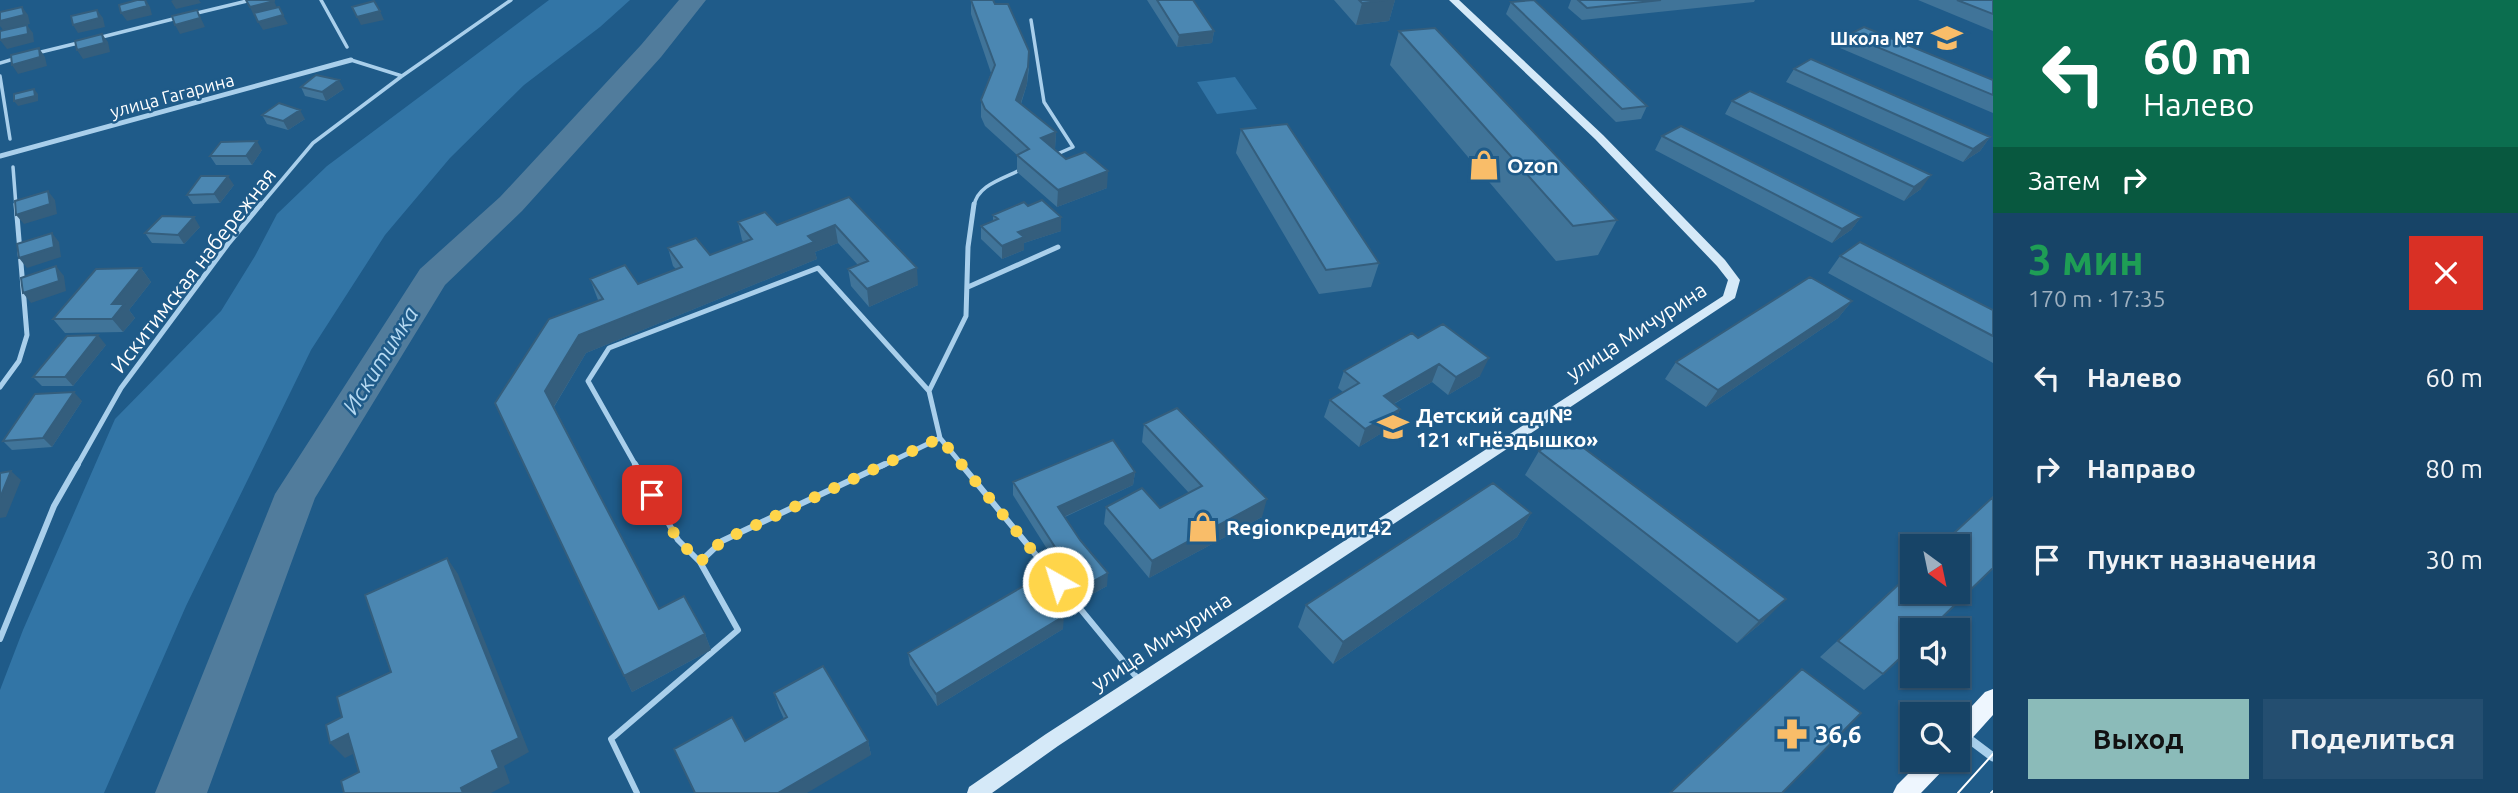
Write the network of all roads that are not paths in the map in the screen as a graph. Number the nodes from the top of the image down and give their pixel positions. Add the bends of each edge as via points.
1 (251, 0) edge
2 (321, 0) edge
3 (511, 0) edge
4 (1454, 0) edge
5 (1031, 20) dead end
6 (347, 47) dead end
7 (351, 60) joint
8 (0, 63) edge
9 (0, 76) edge
10 (402, 76) junction
11 (10, 139) dead end
12 (0, 156) edge
13 (1050, 157) edge
14 (13, 167) dead end
15 (1026, 167) edge
16 (1003, 177) joint
17 (1058, 247) dead end
18 (968, 287) junction
19 (0, 387) edge
20 (929, 391) junction
21 (940, 438) junction
22 (700, 562) junction
23 (0, 639) edge
24 (1140, 682) junction
25 (1993, 699) edge
26 (1970, 724) edge
27 (1970, 742) edge
28 (1993, 757) edge
29 (1925, 772) edge
30 (637, 793) edge
31 (976, 793) edge
32 (1905, 793) edge

1 - 8 lane
2 - 6 lane
3 - 10 lane, Искитимская набережная
4 - 24 street, улица Мичурина via 1599,137 1721,263 1734,280 1729,298
5 - 13 lane via 1044,102 1073,147
7 - 10 lane
7 - 12 street, улица Гагарина
9 - 11 lane
10 - 23 lane, Искитимская набережная via 313,143 228,244 121,388 54,506
14 - 19 lane via 27,335 19,361
15 - 16 lane
16 - 18 lane via 975,198
17 - 18 lane
18 - 20 lane via 966,316
20 - 21 lane
20 - 22 lane via 818,268 609,348 588,380 678,540
21 - 22 lane via 722,541
21 - 24 lane
22 - 30 lane via 738,630 611,739
24 - 31 street, улица Мичурина
25 - 26 main road
27 - 28 street
29 - 32 main road

